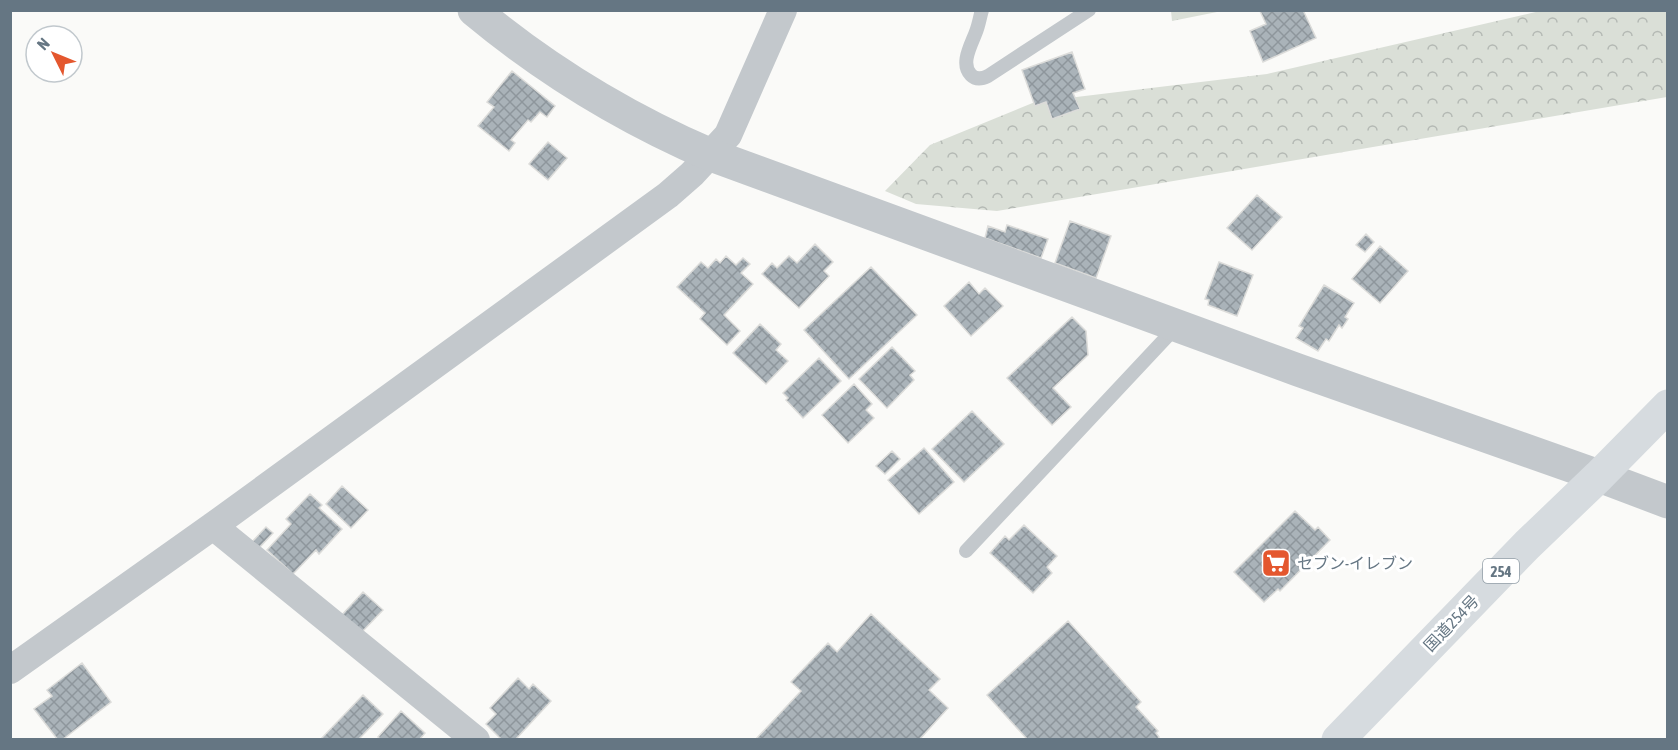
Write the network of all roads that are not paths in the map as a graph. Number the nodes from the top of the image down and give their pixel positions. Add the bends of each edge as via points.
1 (474, 10) edge
2 (783, 10) edge
3 (982, 10) edge
4 (1089, 10) edge
5 (711, 154) junction
6 (1178, 325) junction
7 (1668, 406) edge
8 (1599, 476) junction
9 (1668, 502) edge
10 (213, 526) junction
11 (966, 551) dead end
12 (10, 670) edge
13 (476, 740) edge
14 (1338, 740) edge

1 - 5 street via 580,87 668,136
2 - 5 street via 728,135
3 - 4 lane via 966,56 968,72 979,79
5 - 6 street
5 - 10 street via 668,195
6 - 8 street
6 - 11 lane
7 - 8 highway, 国道254号 / 254
8 - 9 street
8 - 14 highway, 国道254号 / 254
10 - 12 street
10 - 13 street

